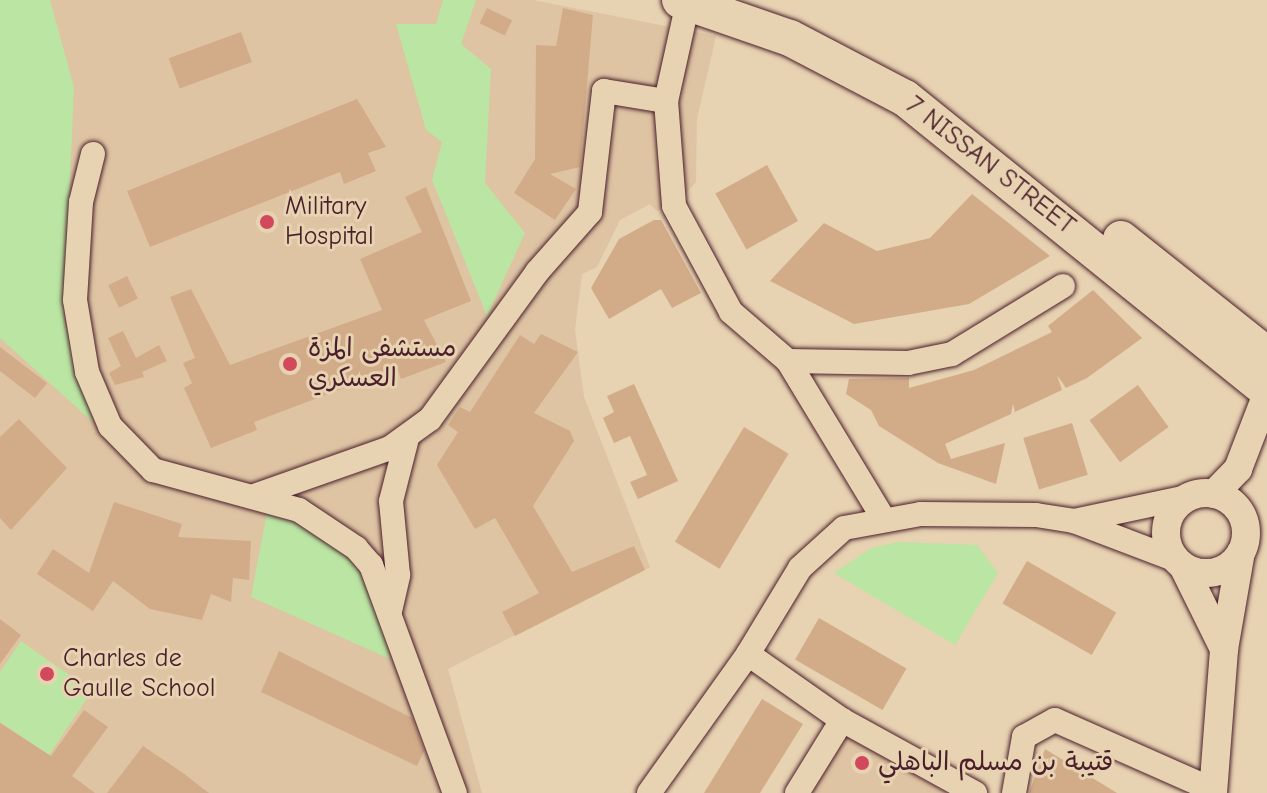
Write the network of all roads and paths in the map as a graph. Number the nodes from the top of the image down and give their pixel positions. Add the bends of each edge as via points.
1 (759, 0) edge
2 (684, 1) edge
3 (666, 101) junction
4 (93, 154) dead end
5 (1063, 286) dead end
6 (1267, 355) edge
7 (788, 361) junction
8 (1267, 392) edge
9 (407, 438) junction
10 (1201, 495) junction
11 (254, 496) junction
12 (883, 518) junction
13 (1074, 521) junction
14 (1251, 536) edge
15 (1180, 563) junction
16 (390, 611) junction
17 (1224, 649) junction
18 (748, 654) junction
19 (842, 720) junction
20 (1213, 792) edge
21 (455, 793) edge
22 (649, 793) edge
23 (797, 793) edge
24 (975, 793) edge
25 (1014, 793) edge

1 - 6 main road, 7 NISSAN STREET via 842,35 919,80
2 - 3 street
2 - 8 main road, 7 NISSAN STREET via 790,38 905,98
3 - 7 street via 674,206 731,312
3 - 9 street via 604,91 590,212 537,272 440,407
4 - 11 street via 81,202 75,300 87,372 110,426 153,470
5 - 7 street via 952,354 908,363
7 - 12 street via 817,420
8 - 10 street via 1238,469
9 - 11 street
9 - 16 street via 391,501 398,575
10 - 13 street
10 - 14 street via 1237,508
10 - 15 street via 1166,526
11 - 16 street via 299,510 339,533 371,565
12 - 13 street via 959,512
12 - 18 street via 844,528 812,552
13 - 15 street
14 - 15 street via 1215,572
14 - 17 street
15 - 17 street
16 - 21 street
17 - 20 street
18 - 19 street
18 - 22 street
19 - 23 street
19 - 24 street
20 - 25 street via 1055,720 1024,737

